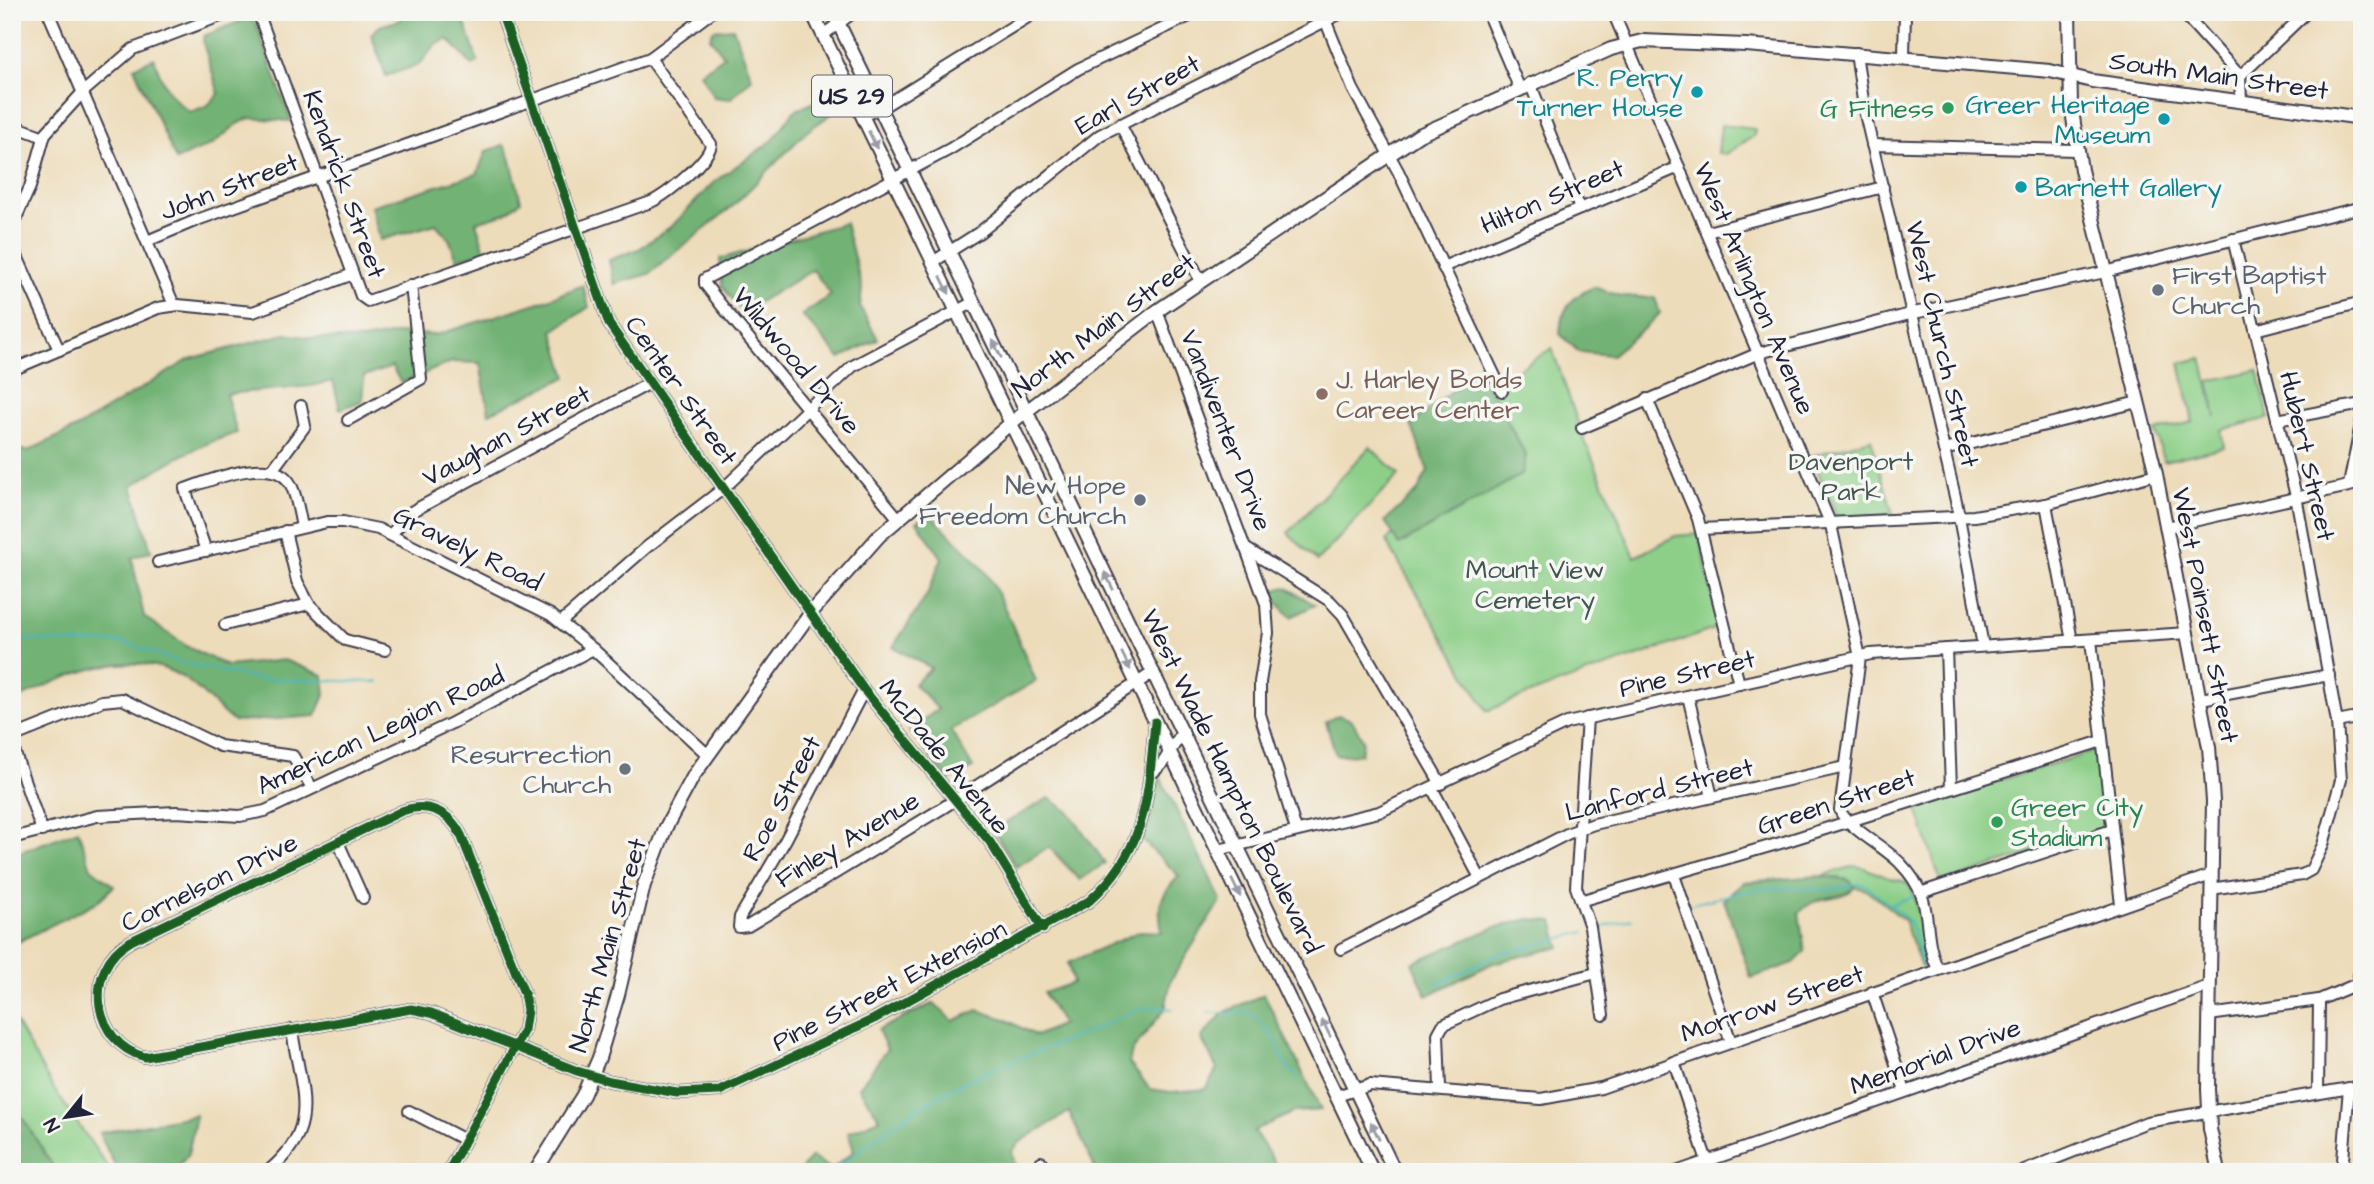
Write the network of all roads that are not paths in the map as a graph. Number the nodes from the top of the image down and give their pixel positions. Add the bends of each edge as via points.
1 (48, 12) edge
2 (231, 12) edge
3 (258, 12) edge
4 (501, 12) edge
5 (712, 12) edge
6 (812, 12) edge
7 (833, 12) edge
8 (854, 12) edge
9 (1036, 12) edge
10 (1343, 12) edge
11 (1487, 12) edge
12 (1613, 12) edge
13 (1905, 12) edge
14 (2182, 12) edge
15 (2307, 12) edge
16 (1190, 14) edge
17 (2072, 15) edge
18 (1324, 16) edge
19 (839, 25) junction
20 (823, 35) junction
21 (1627, 45) junction
22 (1856, 53) junction
23 (1904, 57) junction
24 (650, 58) junction
25 (2070, 76) junction
26 (2240, 76) junction
27 (1524, 85) junction
28 (83, 92) junction
29 (532, 101) junction
30 (2241, 102) junction
31 (881, 108) junction
32 (862, 116) junction
33 (2362, 118) edge
34 (1120, 124) junction
35 (12, 125) edge
36 (44, 137) junction
37 (1872, 145) junction
38 (2077, 150) junction
39 (1387, 154) junction
40 (1679, 167) junction
41 (910, 170) junction
42 (317, 177) junction
43 (893, 180) junction
44 (1882, 187) junction
45 (2362, 207) edge
46 (1580, 209) junction
47 (12, 227) edge
48 (576, 227) junction
49 (1707, 232) junction
50 (2233, 239) junction
51 (146, 242) junction
52 (12, 245) edge
53 (951, 251) junction
54 (933, 262) junction
55 (1443, 267) junction
56 (2105, 272) junction
57 (353, 274) junction
58 (1200, 280) junction
59 (411, 285) junction
60 (974, 302) junction
61 (2362, 302) edge
62 (174, 305) junction
63 (1157, 310) junction
64 (957, 311) junction
65 (1914, 313) junction
66 (2255, 330) junction
67 (59, 350) junction
68 (1759, 353) junction
69 (12, 370) edge
70 (650, 383) junction
71 (1502, 391) dead end
72 (1647, 399) junction
73 (2138, 402) junction
74 (2362, 404) edge
75 (301, 406) dead end
76 (806, 407) junction
77 (1027, 410) junction
78 (2362, 419) edge
79 (348, 420) dead end
80 (2277, 420) junction
81 (1011, 423) junction
82 (1582, 428) dead end
83 (1944, 450) junction
84 (273, 470) junction
85 (2156, 474) junction
86 (2362, 483) edge
87 (2349, 485) junction
88 (724, 488) junction
89 (2296, 496) junction
90 (2046, 504) junction
91 (898, 517) junction
92 (1960, 517) junction
93 (1832, 525) junction
94 (302, 527) junction
95 (2167, 527) junction
96 (1701, 529) junction
97 (285, 531) junction
98 (391, 534) junction
99 (1245, 548) junction
100 (206, 551) junction
101 (158, 562) dead end
102 (309, 604) junction
103 (810, 614) junction
104 (561, 622) junction
105 (225, 625) dead end
106 (2188, 633) junction
107 (2091, 640) junction
108 (2071, 641) junction
109 (1983, 646) junction
110 (593, 649) junction
111 (1945, 649) junction
112 (385, 650) dead end
113 (1860, 657) junction
114 (1154, 672) junction
115 (2329, 675) junction
116 (1137, 684) junction
117 (1739, 684) junction
118 (864, 690) junction
119 (1688, 696) junction
120 (2201, 699) junction
121 (2362, 717) edge
122 (1587, 718) junction
123 (1155, 722) junction
124 (2337, 722) junction
125 (1183, 731) junction
126 (12, 737) edge
127 (2102, 741) junction
128 (12, 745) edge
129 (1170, 753) junction
130 (708, 755) junction
131 (1845, 767) junction
132 (1151, 774) junction
133 (1437, 786) junction
134 (312, 788) junction
135 (1951, 788) junction
136 (1712, 797) junction
137 (955, 800) junction
138 (1847, 820) junction
139 (1580, 829) junction
140 (1296, 830) junction
141 (2112, 830) junction
142 (42, 831) junction
143 (12, 838) edge
144 (338, 842) junction
145 (1238, 846) junction
146 (1218, 850) junction
147 (1674, 875) junction
148 (2211, 875) junction
149 (1480, 878) junction
150 (2211, 889) junction
151 (1923, 892) junction
152 (363, 898) dead end
153 (1583, 901) junction
154 (2121, 905) junction
155 (739, 927) joint
156 (1043, 929) junction
157 (1341, 949) dead end
158 (2362, 962) edge
159 (1938, 970) junction
160 (1596, 972) junction
161 (2209, 986) junction
162 (1872, 992) junction
163 (2319, 1000) junction
164 (1602, 1015) dead end
165 (2208, 1015) junction
166 (292, 1030) junction
167 (1731, 1042) junction
168 (516, 1046) junction
169 (1674, 1062) junction
170 (592, 1075) junction
171 (2362, 1086) edge
172 (1440, 1088) junction
173 (2349, 1088) junction
174 (1356, 1089) junction
175 (1906, 1091) junction
176 (2318, 1093) junction
177 (1337, 1096) junction
178 (409, 1111) dead end
179 (2208, 1111) junction
180 (465, 1140) junction
181 (1707, 1161) junction
182 (1041, 1162) dead end
183 (267, 1172) edge
184 (448, 1172) edge
185 (535, 1172) edge
186 (1050, 1172) edge
187 (1373, 1172) edge
188 (1395, 1172) edge
189 (1676, 1172) edge
190 (2022, 1172) edge
191 (2219, 1172) edge
192 (2342, 1172) edge

1 - 28 street
2 - 28 street via 133,49
3 - 42 street, Kendrick Street
4 - 29 street, Center Street
5 - 24 street, John Street
6 - 20 main road, US 29
7 - 19 main road, US 29
8 - 19 street
9 - 31 street
10 - 18 street, Earl Street
11 - 27 street
12 - 21 street, West Arlington Avenue
13 - 23 street
14 - 26 street
15 - 26 street
16 - 41 street, Wildwood Drive via 1078,69
17 - 25 main road, West Poinsett Street
18 - 34 street, Earl Street via 1182,96
18 - 39 street via 1353,89
19 - 20 street
19 - 31 main road, US 29
20 - 32 main road, US 29
21 - 22 main road, North Main Street via 1691,42
21 - 27 main road, North Main Street
21 - 40 street, West Arlington Avenue
22 - 23 main road, North Main Street
22 - 37 street, West Church Street
23 - 25 main road, North Main Street
24 - 29 street, John Street
24 - 48 street, Kendrick Street via 709,139 711,150 659,198
25 - 30 main road, South Main Street
25 - 38 main road, West Poinsett Street
26 - 30 street
27 - 39 main road, North Main Street via 1441,122
27 - 46 street
28 - 36 street
28 - 51 street
29 - 42 street, John Street
29 - 48 street, Center Street
30 - 33 main road, South Main Street
31 - 32 street
31 - 41 main road, US 29
32 -> 43 main road, US 29
34 - 53 street, Earl Street
34 - 58 street
35 - 36 street
36 - 47 street via 30,187
37 - 38 street
37 - 44 street, West Church Street
38 - 56 main road, West Poinsett Street
39 - 55 street
39 - 58 main road, North Main Street
40 - 46 street, Hilton Street
40 - 49 street, West Arlington Avenue
41 - 43 street, Wildwood Drive
41 - 53 main road, US 29
42 - 51 street, John Street
42 - 57 street, Kendrick Street
43 - 54 main road, US 29
43 - 76 street, Wildwood Drive via 705,279
44 - 49 street
44 - 65 street, West Church Street
45 - 50 street
46 - 55 street, Hilton Street
48 - 59 street, Kendrick Street
48 - 70 street, Center Street via 609,324
49 - 68 street, West Arlington Avenue
50 - 56 street
50 - 66 street, Hubert Street
51 - 62 street
52 - 67 street
53 - 54 street, Earl Street
53 - 60 main road, US 29
54 -> 64 main road, US 29
55 - 71 street
56 - 65 street
56 - 73 main road, West Poinsett Street
57 - 59 street, Kendrick Street via 361,296 368,301
57 - 62 street via 253,312
58 - 63 main road, North Main Street
59 - 79 street via 421,379
60 - 64 street
77 -> 60 main road, US 29
61 - 66 street
62 - 67 street
63 - 77 main road, North Main Street
63 - 99 street, Vandiventer Drive
64 - 76 street via 863,359
64 - 81 main road, US 29
65 - 68 street
65 - 83 street, West Church Street
66 - 80 street, Hubert Street
67 - 69 street
68 - 72 street
68 - 93 street, West Arlington Avenue
70 - 88 street, Center Street
70 - 98 street, Vaughan Street via 413,511
72 - 82 street
72 - 96 street
73 - 83 street
73 - 85 main road, West Poinsett Street
74 - 80 street
75 - 84 street via 305,426
76 - 88 street
76 - 91 street, Wildwood Drive
77 - 81 main road, North Main Street
114 -> 77 main road, West Wade Hampton Boulevard / US 29
78 - 87 street
80 - 89 street, Hubert Street
81 - 91 main road, North Main Street
81 -> 116 main road, West Wade Hampton Boulevard / US 29
83 - 92 street, West Church Street
84 - 94 street via 291,484
84 - 100 street via 253,470 185,489
85 - 90 street
85 - 95 main road, West Poinsett Street
86 - 87 street
87 - 89 street
88 - 103 street, Center Street
88 - 104 street via 649,545
89 - 95 street
89 - 115 street, Hubert Street
90 - 92 street
90 - 108 street
91 - 103 main road, North Main Street
92 - 93 street
92 - 109 street, West Church Street
93 - 96 street
93 - 113 street, West Arlington Avenue
94 - 97 street, Gravely Road
94 - 98 street, Gravely Road via 343,522
95 - 106 main road, West Poinsett Street
96 - 117 street
97 - 100 street, Gravely Road
97 - 102 street via 297,581
98 - 104 street, Gravely Road
99 - 133 street, Vandiventer Drive via 1330,601 1343,615
99 - 140 street via 1266,604 1261,714
100 - 101 street, Gravely Road
102 - 105 street
102 - 112 street via 345,640
103 - 118 street, McDade Avenue
103 - 130 main road, North Main Street
104 - 110 street, Gravely Road
106 - 107 street, Pine Street
106 - 120 main road, West Poinsett Street
107 - 108 street, Pine Street
107 - 127 street
108 - 109 street, Pine Street
109 - 111 street, Pine Street
110 - 130 street, Gravely Road
110 - 134 street, American Legion Road via 452,723
111 - 113 street, Pine Street
111 - 135 street
113 - 117 street, Pine Street
113 - 131 street, West Arlington Avenue
114 - 116 street, Finley Avenue
114 - 125 main road, West Wade Hampton Boulevard / US 29
115 - 120 street
115 - 124 street, Hubert Street
116 - 123 main road, West Wade Hampton Boulevard / US 29
116 - 137 street, Finley Avenue
117 - 119 street, Pine Street
118 - 137 street, McDade Avenue
118 - 155 street, Roe Street via 740,917
119 - 122 street, Pine Street
119 - 136 street
120 - 148 main road, West Poinsett Street via 2212,776
121 - 124 street
122 - 133 street, Pine Street via 1550,729
122 - 139 street
123 - 129 main road, West Wade Hampton Boulevard / US 29
123 - 132 street, Pine Street Extension
124 - 150 street, Hubert Street via 2341,780 2311,870
125 - 129 street
125 - 145 main road, West Wade Hampton Boulevard / US 29
126 - 134 street via 102,701 127,699 220,746 293,756
127 - 135 street, Green Street
127 - 141 street
128 - 142 street
129 - 132 street
129 - 146 main road, West Wade Hampton Boulevard / US 29
130 - 170 main road, North Main Street via 677,803 652,862 613,1015
131 - 136 street, Lanford Street
131 - 138 street, West Arlington Avenue via 1840,810
132 - 156 street, Pine Street Extension via 1142,823 1123,863 1089,901
133 - 140 street, Pine Street via 1368,816
133 - 149 street, Vandiventer Drive
134 - 142 street, American Legion Road via 274,808 247,815 97,816
135 - 138 street, Green Street
136 - 139 street, Lanford Street
137 - 155 street, Finley Avenue via 748,926
137 - 156 street, McDade Avenue via 990,842
138 - 147 street, Green Street
138 - 151 street via 1901,863
139 - 149 street, Lanford Street
139 - 153 street via 1576,887
140 - 145 street, Pine Street
141 - 151 street
141 - 154 street
142 - 143 street, American Legion Road
144 - 152 street
144 - 166 street, Cornelson Drive via 125,944 110,962 99,995 99,1011 111,1035 128,1051 145,1057
144 - 168 street, Cornelson Drive via 413,808 435,809 453,821 524,993 527,1017
145 - 146 street, Pine Street
174 -> 145 main road, West Wade Hampton Boulevard / US 29
146 -> 177 main road, West Wade Hampton Boulevard / US 29
147 - 153 street, Green Street
147 - 167 street
148 - 150 main road, West Poinsett Street
148 - 154 street, Morrow Street
149 - 157 street, Lanford Street
150 - 161 main road, West Poinsett Street
151 - 159 street
153 - 160 street
154 - 159 street, Morrow Street
156 - 170 street, Pine Street Extension via 730,1089 677,1093
158 - 163 street via 2357,984
159 - 162 street, Morrow Street
160 - 164 street
160 - 172 street via 1509,995 1443,1026 1438,1034
161 - 165 main road, West Poinsett Street
161 - 175 street, Memorial Drive
162 - 167 street, Morrow Street
162 - 175 street
163 - 165 street
163 - 176 street
165 - 179 main road, West Poinsett Street
166 - 168 street, Cornelson Drive via 411,1009
166 - 183 street via 304,1116 289,1151
167 - 169 street, Morrow Street
168 - 170 street, Cornelson Drive
168 - 180 street
169 - 172 street, Morrow Street via 1601,1088 1551,1098
169 - 181 street
170 - 185 main road, North Main Street
171 - 173 street
172 - 174 street, Morrow Street via 1370,1085
173 - 176 street
173 - 192 street
174 - 177 street, Morrow Street
188 -> 174 main road, West Wade Hampton Boulevard / US 29
175 - 181 street, Memorial Drive
176 - 179 street
177 - 187 main road, West Wade Hampton Boulevard / US 29
178 - 180 street
179 - 190 street via 2142,1123
179 - 191 main road, West Poinsett Street
180 - 184 street
181 - 189 street, Memorial Drive
182 - 186 street

